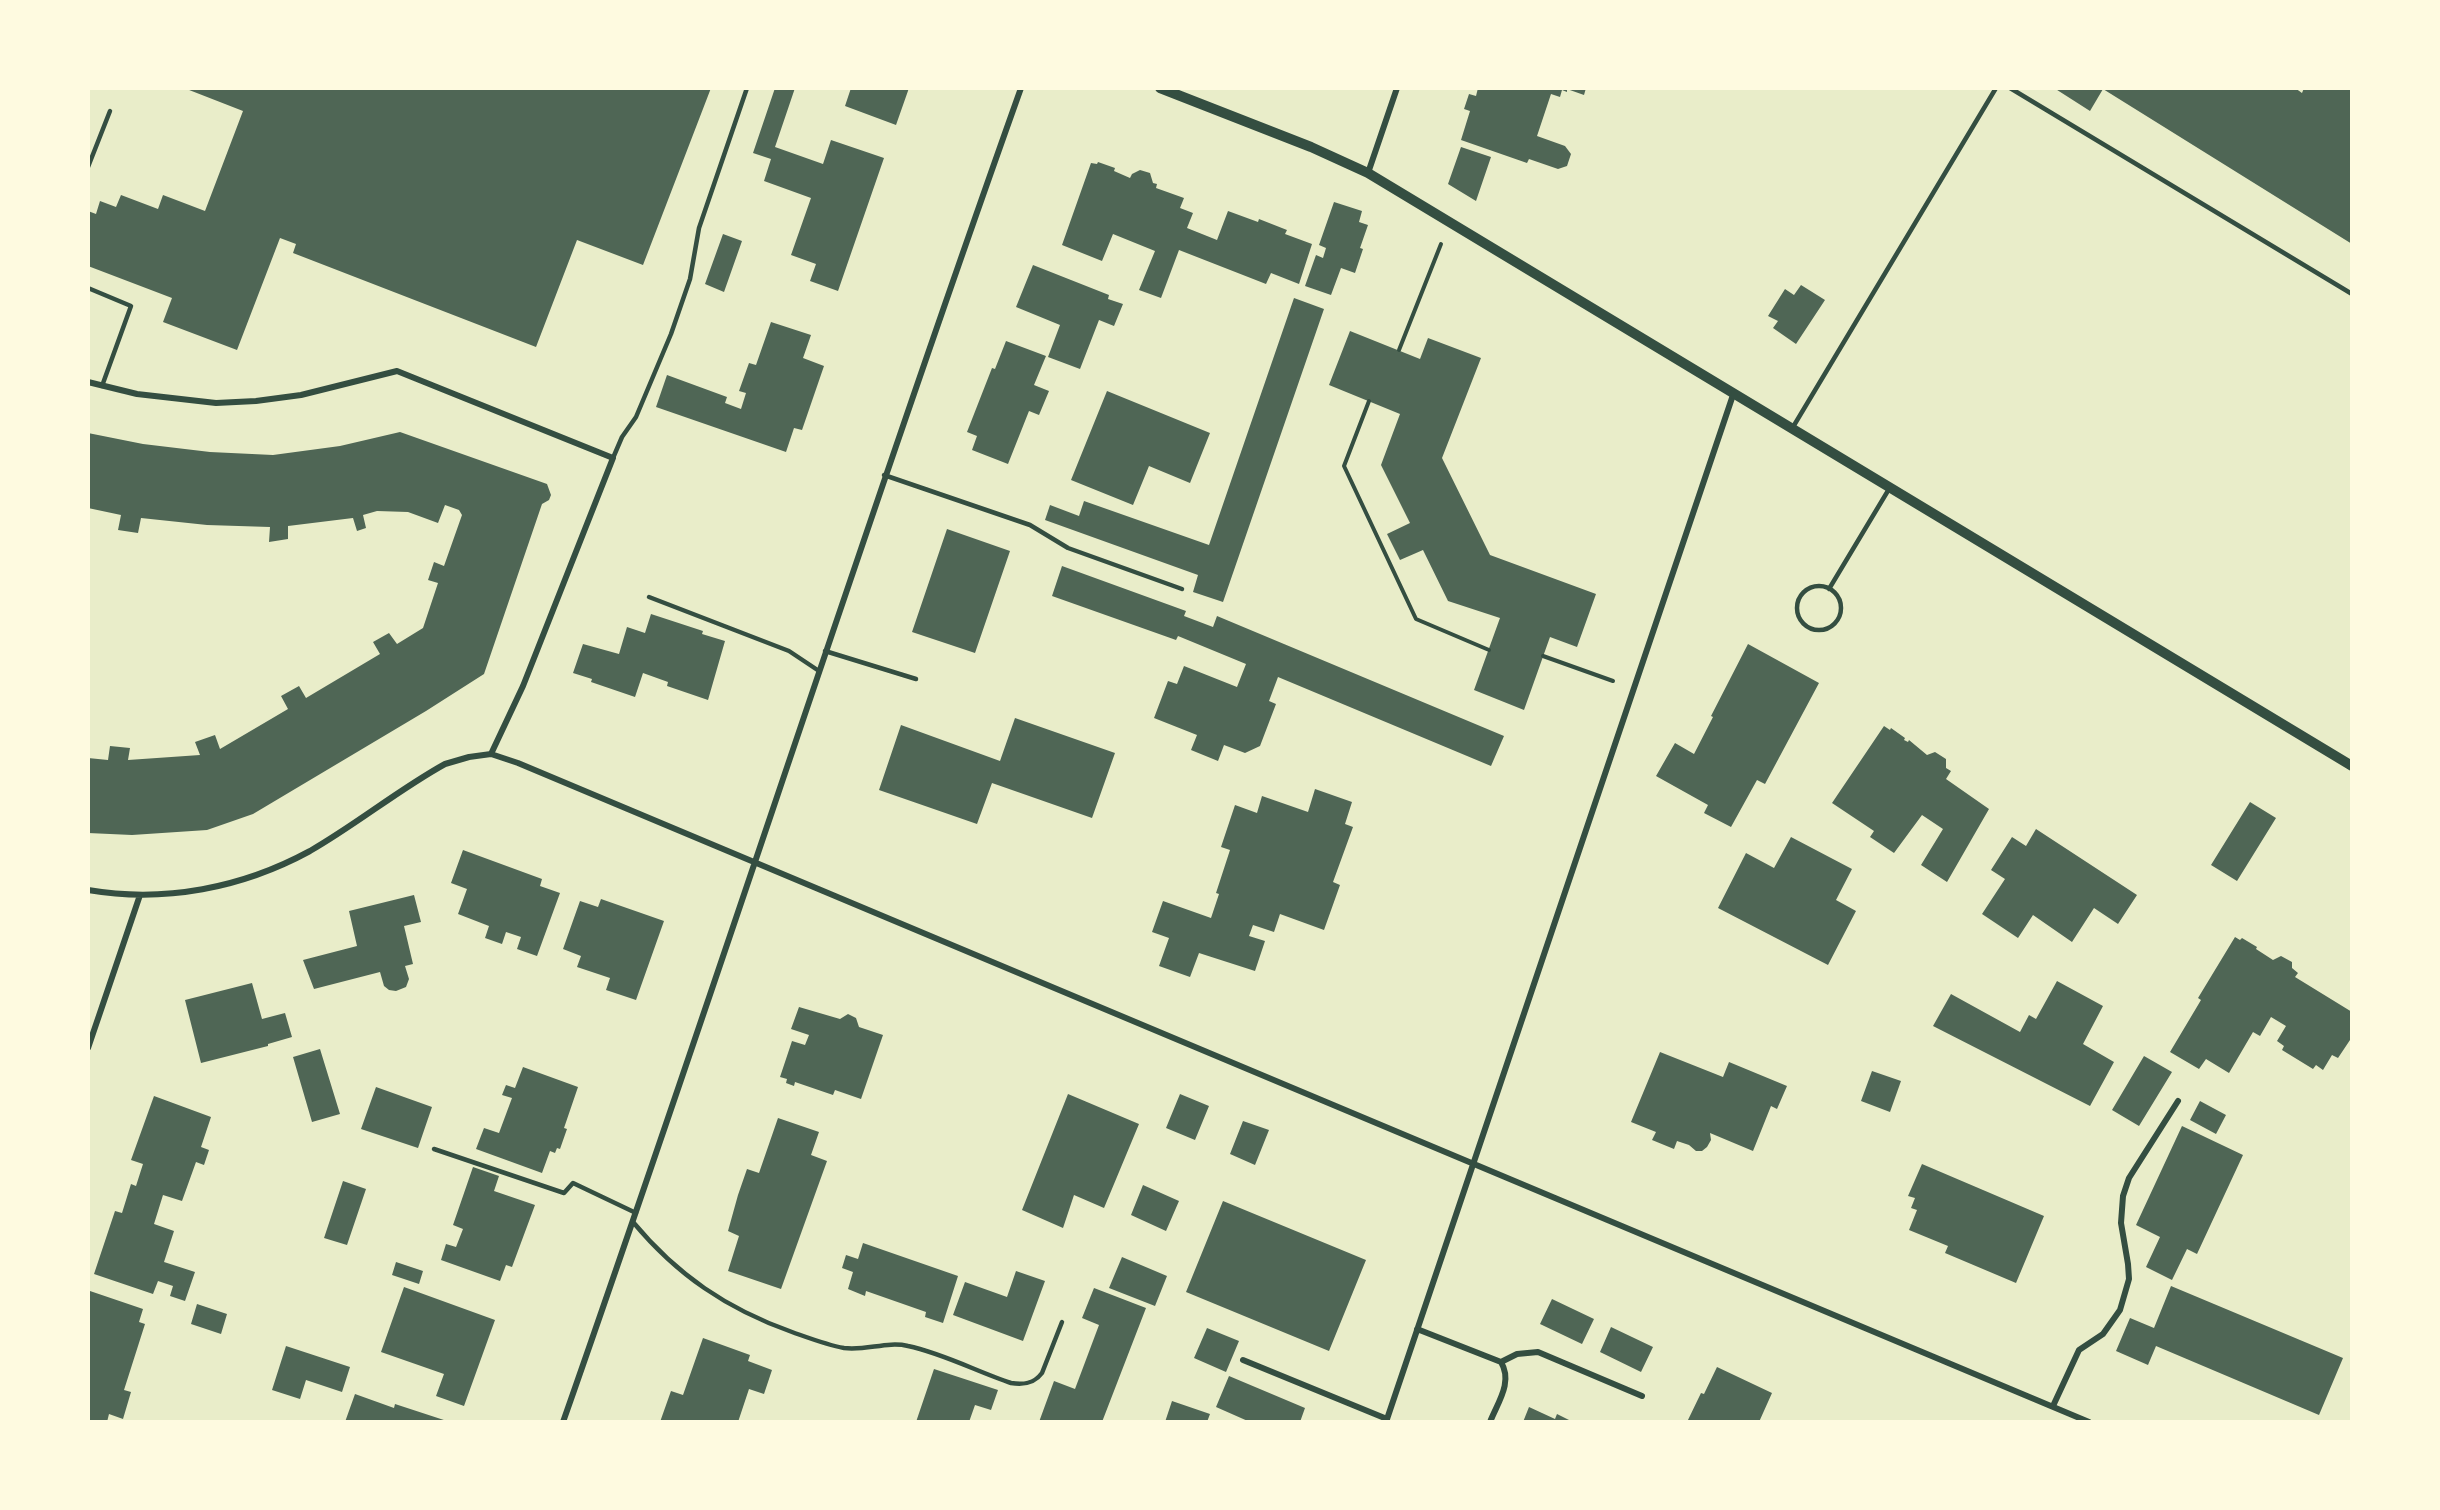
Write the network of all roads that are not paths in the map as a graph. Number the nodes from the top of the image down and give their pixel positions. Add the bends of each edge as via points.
1 (747, 88) edge
2 (1021, 88) edge
3 (1160, 88) edge
4 (1397, 88) edge
5 (1996, 88) edge
6 (2010, 88) edge
7 (110, 111) dead end
8 (88, 167) edge
9 (1368, 173) junction
10 (88, 288) edge
11 (2352, 294) edge
12 (88, 382) edge
13 (102, 386) junction
14 (1733, 395) junction
15 (1792, 429) junction
16 (613, 458) junction
17 (884, 475) junction
18 (1889, 489) junction
19 (1182, 589) dead end
20 (1829, 589) junction
21 (649, 597) dead end
22 (825, 651) junction
23 (819, 671) junction
24 (916, 679) dead end
25 (491, 754) junction
26 (2350, 763) edge
27 (753, 863) junction
28 (88, 890) edge
29 (140, 896) junction
30 (88, 1048) edge
31 (2178, 1101) dead end
32 (434, 1149) dead end
33 (1474, 1162) junction
34 (636, 1213) junction
35 (633, 1222) junction
36 (1062, 1322) dead end
37 (1417, 1329) junction
38 (1243, 1360) dead end
39 (1501, 1362) junction
40 (1642, 1396) dead end
41 (2053, 1406) junction
42 (1387, 1420) edge
43 (563, 1422) edge
44 (1490, 1422) edge
45 (2089, 1422) edge

1 - 16 lane via 699,228 690,279 671,334 636,417
2 - 17 street
3 - 9 street
4 - 9 street
5 - 15 lane
6 - 11 lane
7 - 8 lane
9 - 14 street
10 - 13 lane via 131,306
12 - 13 street
13 - 16 street via 177,400 256,401 301,395 397,371
14 - 15 street
14 - 33 street
15 - 18 street
16 - 25 street via 523,686
17 - 19 lane via 1029,525 1068,548
17 - 22 street
18 - 20 lane
18 - 26 street
20 - 20 lane via 1809,588 1799,598 1799,619 1810,629 1825,630 1837,621 1839,599
21 - 23 lane via 789,651
22 - 23 street
22 - 24 lane
23 - 27 street
25 - 27 street
25 - 29 street via 445,764 309,851 265,871 200,891
27 - 33 street
27 - 34 street
28 - 29 street
29 - 30 street
31 - 41 street via 2129,1178 2123,1196 2121,1223 2129,1280 2120,1310 2103,1334 2079,1350
32 - 34 lane via 564,1193 573,1183
33 - 37 street
33 - 41 street
34 - 35 street
35 - 36 lane via 662,1255 729,1305 779,1328 843,1348 908,1346 1011,1383 1027,1384 1045,1368
35 - 43 street
37 - 39 street
37 - 42 street
38 - 42 street
39 - 40 street via 1517,1354 1538,1352
39 - 44 street via 1506,1383
41 - 45 street

